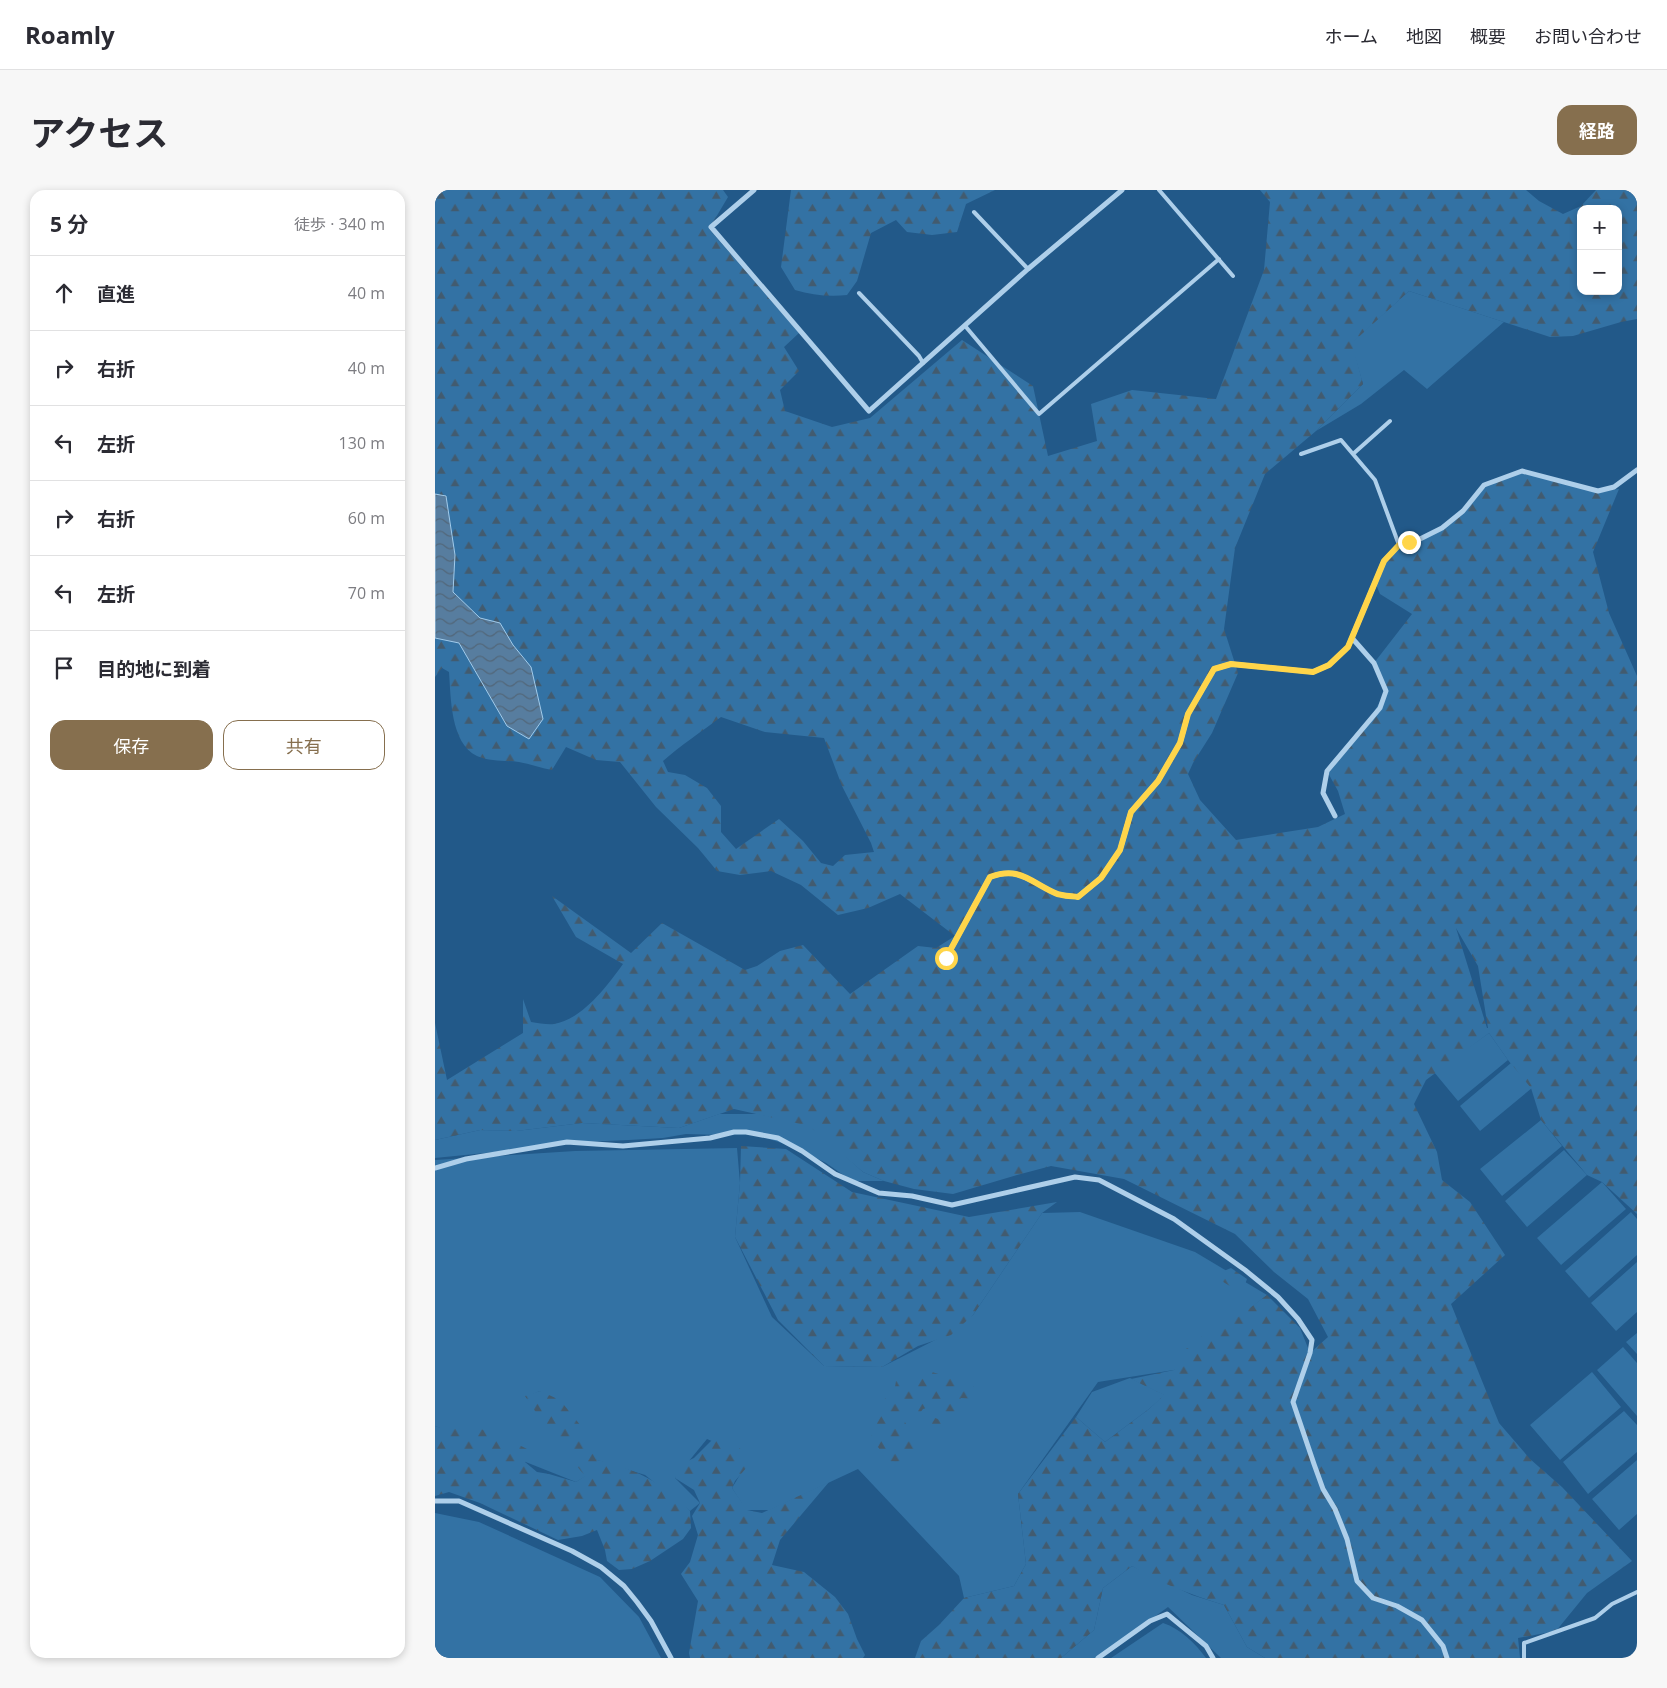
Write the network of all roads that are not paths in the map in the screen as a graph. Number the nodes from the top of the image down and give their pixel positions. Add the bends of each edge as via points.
1 (754, 190) edge
2 (1122, 190) edge
3 (1159, 190) edge
4 (974, 212) dead end
5 (1219, 259) junction
6 (1028, 270) junction
7 (1233, 276) dead end
8 (859, 293) dead end
9 (965, 327) junction
10 (923, 364) junction
11 (1390, 421) dead end
12 (1301, 454) dead end
13 (1353, 454) junction
14 (1637, 470) edge
15 (1399, 545) junction
16 (1352, 638) junction
17 (1335, 816) dead end
18 (946, 958) dead end
19 (435, 1168) edge
20 (435, 1501) edge
21 (1637, 1592) edge
22 (671, 1658) edge
23 (1099, 1658) edge
24 (1213, 1658) edge
25 (1447, 1658) edge
26 (1524, 1658) edge

1 - 10 street via 711,227 869,411
2 - 6 street
3 - 5 lane
4 - 6 lane
5 - 7 lane
5 - 9 lane via 1039,414
6 - 9 street
8 - 10 lane
9 - 10 street
11 - 13 lane
12 - 13 lane via 1341,440
13 - 15 lane via 1375,480
14 - 15 street via 1614,487 1598,491 1522,471 1484,485 1463,511 1442,528
15 - 16 street via 1384,561
16 - 17 street via 1374,663 1386,691 1380,708 1327,771 1323,792
16 - 18 street via 1348,647 1329,665 1313,672 1231,664 1214,669 1188,714 1180,743 1158,781 1131,812 1120,850 1101,878 1078,897 1057,894 1026,876 1002,872 990,877
19 - 25 street via 466,1159 567,1142 623,1146 746,1132 779,1138 835,1174 879,1193 952,1205 1075,1177 1099,1180 1174,1219 1245,1270 1278,1297 1298,1319 1312,1340 1293,1402 1313,1464 1347,1540 1357,1581 1373,1598 1397,1606 1422,1620 1443,1646
20 - 22 street via 459,1501 601,1566 637,1602
21 - 26 lane via 1612,1604 1595,1618 1524,1643
23 - 24 street via 1150,1621 1167,1614 1206,1646

